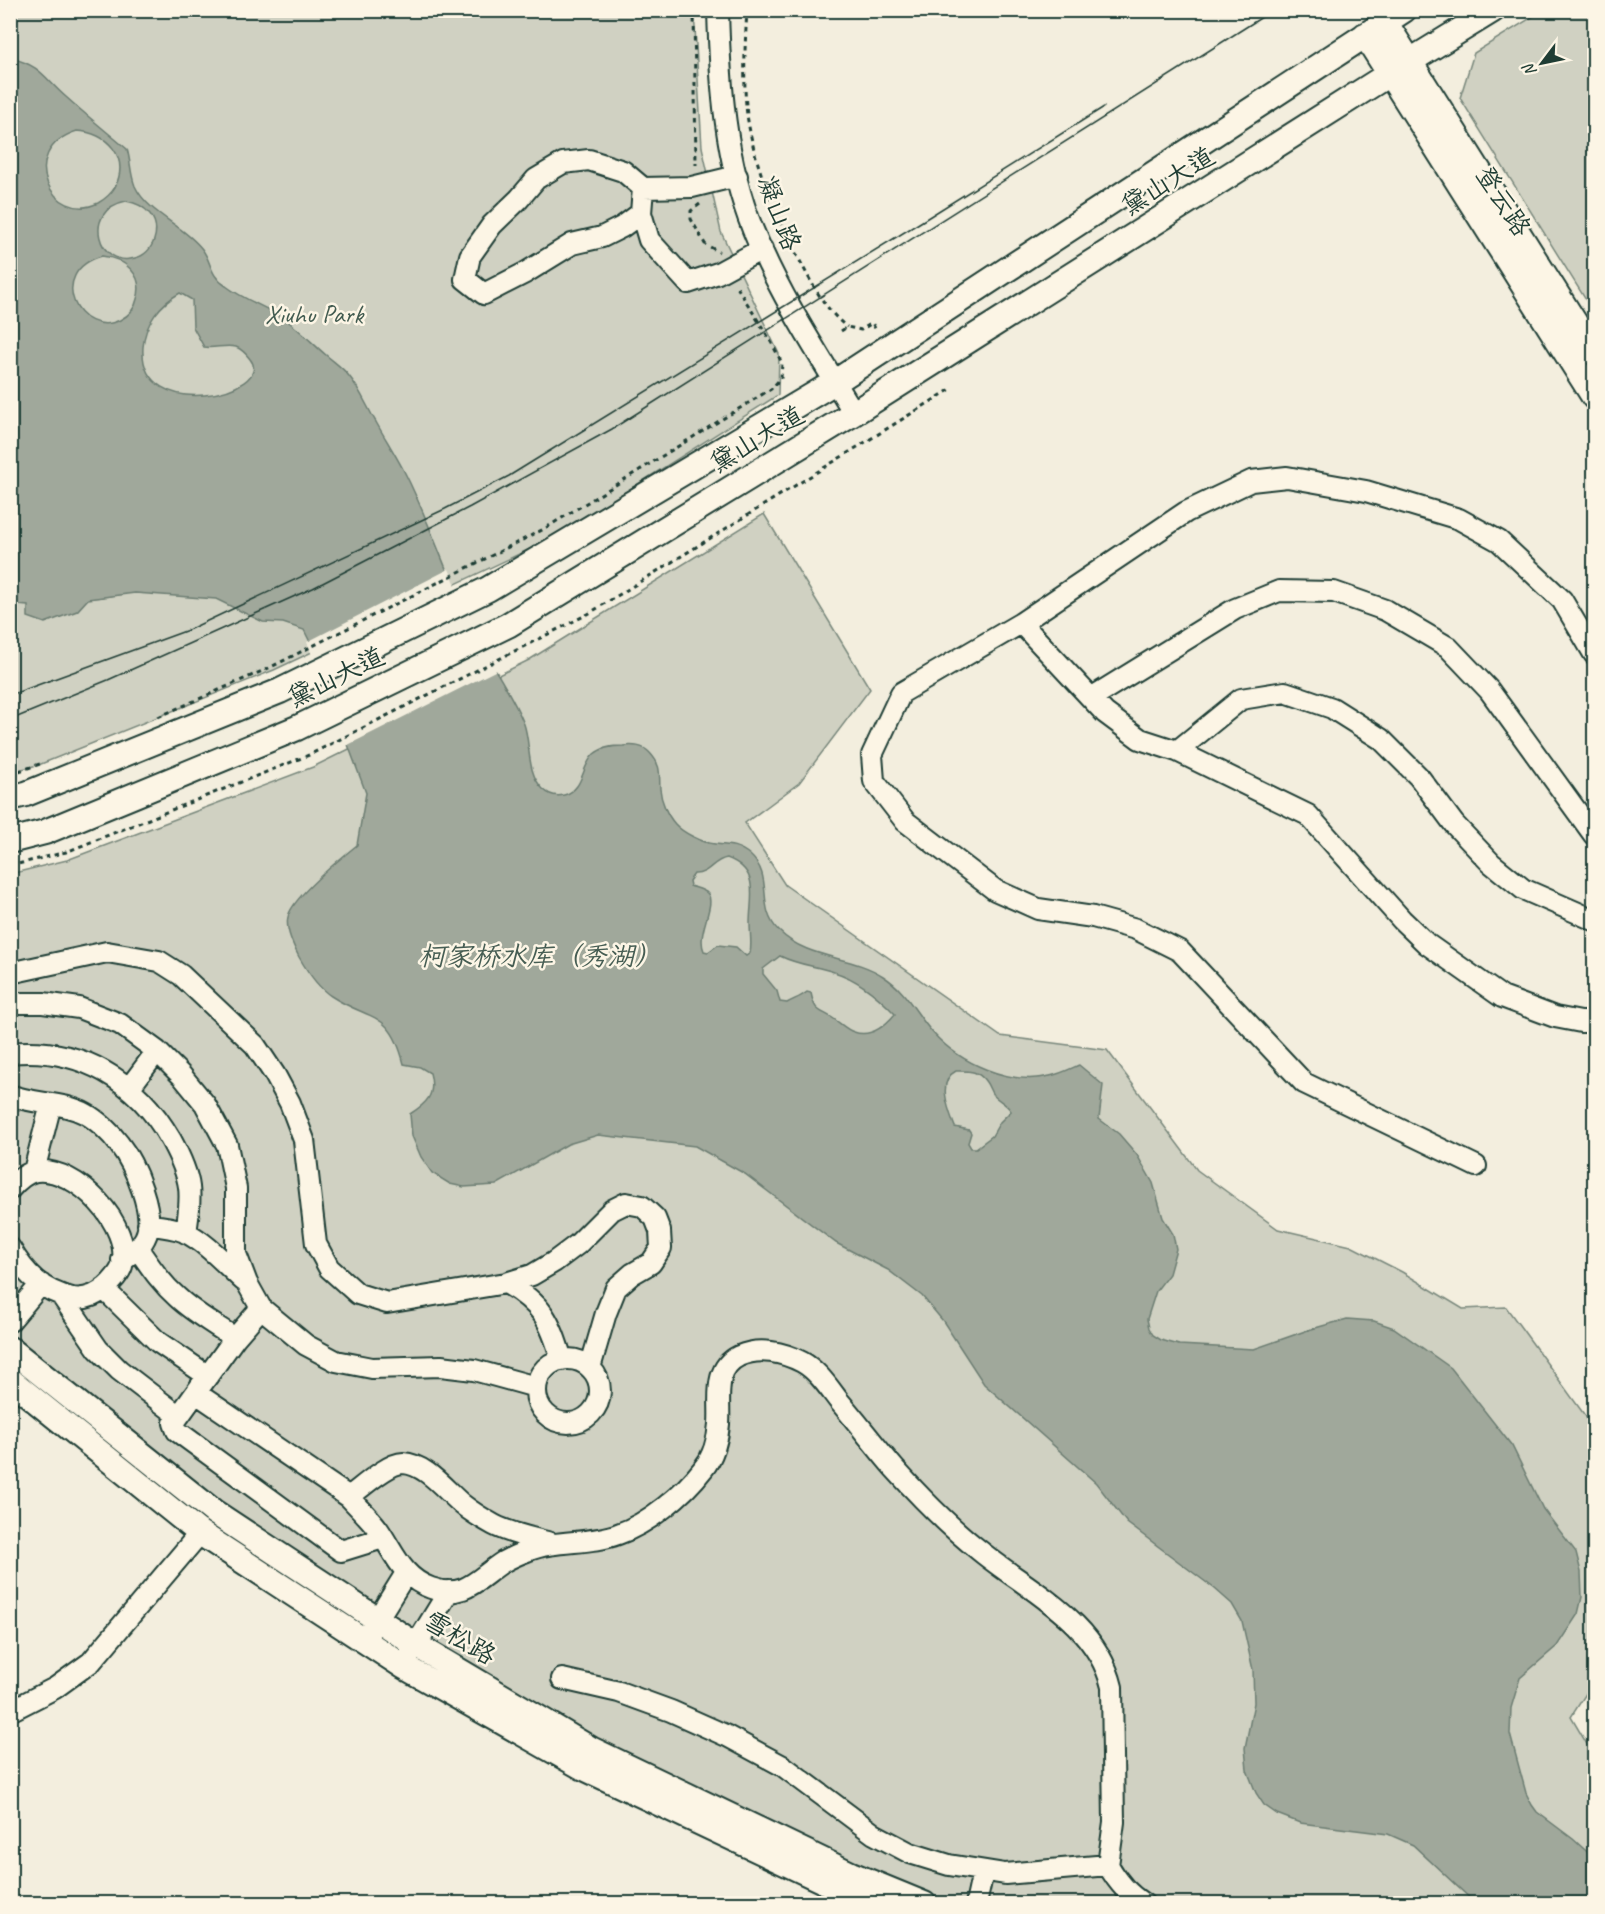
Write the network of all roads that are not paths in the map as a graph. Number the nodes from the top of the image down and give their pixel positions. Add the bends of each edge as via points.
1 (718, 10) edge
2 (1493, 10) edge
3 (1385, 23) edge
4 (1410, 62) junction
5 (1389, 74) junction
6 (736, 176) junction
7 (643, 188) junction
8 (641, 213) junction
9 (762, 249) junction
10 (1594, 353) edge
11 (835, 382) junction
12 (1594, 397) edge
13 (854, 413) junction
14 (1021, 623) junction
15 (1594, 654) edge
16 (1091, 698) junction
17 (1177, 751) junction
18 (10, 798) edge
19 (1594, 835) edge
20 (10, 841) edge
21 (1594, 920) edge
22 (10, 973) edge
23 (10, 1003) edge
24 (1594, 1022) edge
25 (157, 1051) junction
26 (10, 1053) edge
27 (130, 1087) junction
28 (12, 1099) edge
29 (51, 1104) junction
30 (1476, 1166) dead end
31 (34, 1171) junction
32 (10, 1189) edge
33 (148, 1225) junction
34 (186, 1233) junction
35 (130, 1255) junction
36 (13, 1259) edge
37 (247, 1283) junction
38 (506, 1283) junction
39 (41, 1284) junction
40 (104, 1289) junction
41 (61, 1295) junction
42 (261, 1308) junction
43 (10, 1321) edge
44 (236, 1338) junction
45 (10, 1349) edge
46 (562, 1360) junction
47 (590, 1368) junction
48 (208, 1376) junction
49 (10, 1380) edge
50 (536, 1388) junction
51 (196, 1393) junction
52 (179, 1416) junction
53 (349, 1497) junction
54 (200, 1533) junction
55 (383, 1538) junction
56 (556, 1545) junction
57 (406, 1573) junction
58 (449, 1591) junction
59 (377, 1620) junction
60 (363, 1641) junction
61 (416, 1645) junction
62 (403, 1666) junction
63 (562, 1679) dead end
64 (10, 1711) edge
65 (1108, 1865) junction
66 (983, 1872) junction
67 (872, 1904) edge
68 (924, 1904) edge
69 (976, 1904) edge
70 (1144, 1904) edge

1 - 6 street, 凝山路 via 721,92
2 - 4 main road, 黛山大道
3 - 4 main road, 登云路
3 - 5 main road, 登云路
3 - 11 main road, 黛山大道
4 - 5 main road, 黛山大道
4 - 10 main road, 登云路
5 - 12 main road, 登云路
5 - 13 main road, 黛山大道
6 - 7 street via 692,187
6 - 9 street, 凝山路
7 - 8 street
7 - 8 street via 623,171 589,160 563,163 536,179 492,225 470,256 465,279 484,294 572,244 602,237
8 - 9 street via 649,240 688,283 718,273
9 - 11 street, 凝山路
11 - 13 street, 凝山路
11 - 18 main road, 黛山大道 via 488,589 279,691
13 - 20 main road, 黛山大道 via 507,625 297,728 45,832
14 - 15 street via 1186,512 1251,481 1287,477 1366,491 1460,519 1499,541 1562,600
14 - 16 street
14 - 30 street via 901,693 872,755 874,781 905,821 995,890 1038,909 1093,917 1136,929 1180,951 1304,1083
16 - 17 street via 1140,739
16 - 19 street via 1234,609 1279,591 1334,592 1385,610 1448,647 1489,690
17 - 21 street via 1241,699 1285,692 1332,708 1381,740 1419,777 1454,824 1522,889
17 - 24 street via 1308,815 1426,944 1502,997 1555,1017
22 - 38 street via 107,952 159,961 181,975 255,1045 290,1103 304,1140 316,1244 329,1268 358,1294 387,1303
23 - 25 street via 79,1008 120,1024
25 - 27 street
25 - 37 street via 205,1104 227,1144 236,1188 236,1254
26 - 27 street via 32,1051 64,1056 100,1069
27 - 34 street via 159,1120 178,1152 189,1185
28 - 29 street
29 - 31 street
29 - 33 street via 69,1106 88,1115 119,1144 145,1198
31 - 32 street
31 - 35 street via 67,1176 85,1188 102,1207 116,1228 123,1249
33 - 34 street
33 - 35 street via 147,1237
34 - 37 street
35 - 40 street
35 - 44 street via 176,1297
36 - 39 street
37 - 42 street
38 - 46 street via 526,1294 548,1320
38 - 47 street via 532,1275 554,1262 612,1210 626,1203 642,1206 655,1218 661,1248 651,1263 616,1288
39 - 41 street
39 - 43 street
40 - 41 street via 80,1299
40 - 48 street via 158,1342
41 - 52 street via 98,1349
42 - 44 street
42 - 50 street via 306,1345 336,1361 372,1368 441,1366 474,1370
44 - 48 street
45 - 59 main road, 雪松路 via 214,1512
46 - 47 street via 572,1359
46 - 50 street via 544,1369
47 - 50 street via 600,1388 599,1399 595,1409 578,1422 566,1424 546,1415
48 - 51 street
49 - 54 main road, 雪松路
51 - 52 street
51 - 53 street
52 - 55 street via 174,1423 177,1431 341,1551
53 - 55 street
53 - 56 street via 389,1467 401,1463 415,1466 494,1525
54 - 60 main road, 雪松路
54 - 64 street via 91,1662 55,1688
55 - 57 street
56 - 58 street via 530,1549 471,1586
56 - 65 street via 617,1535 654,1515 686,1488 704,1468 716,1444 722,1371 737,1357 757,1350 803,1363 950,1526 1074,1621 1100,1653 1112,1687 1114,1822
57 - 58 street via 430,1588
57 - 59 street
58 - 61 street
59 - 60 street
59 - 61 main road, 雪松路
60 - 62 main road, 雪松路
61 - 62 street
61 - 68 main road, 雪松路 via 591,1749 851,1874
62 - 67 main road, 雪松路 via 582,1767
63 - 66 street via 619,1692 727,1736 783,1766 874,1834 910,1853
65 - 66 street via 1005,1874
65 - 70 street via 1122,1887
66 - 69 street

